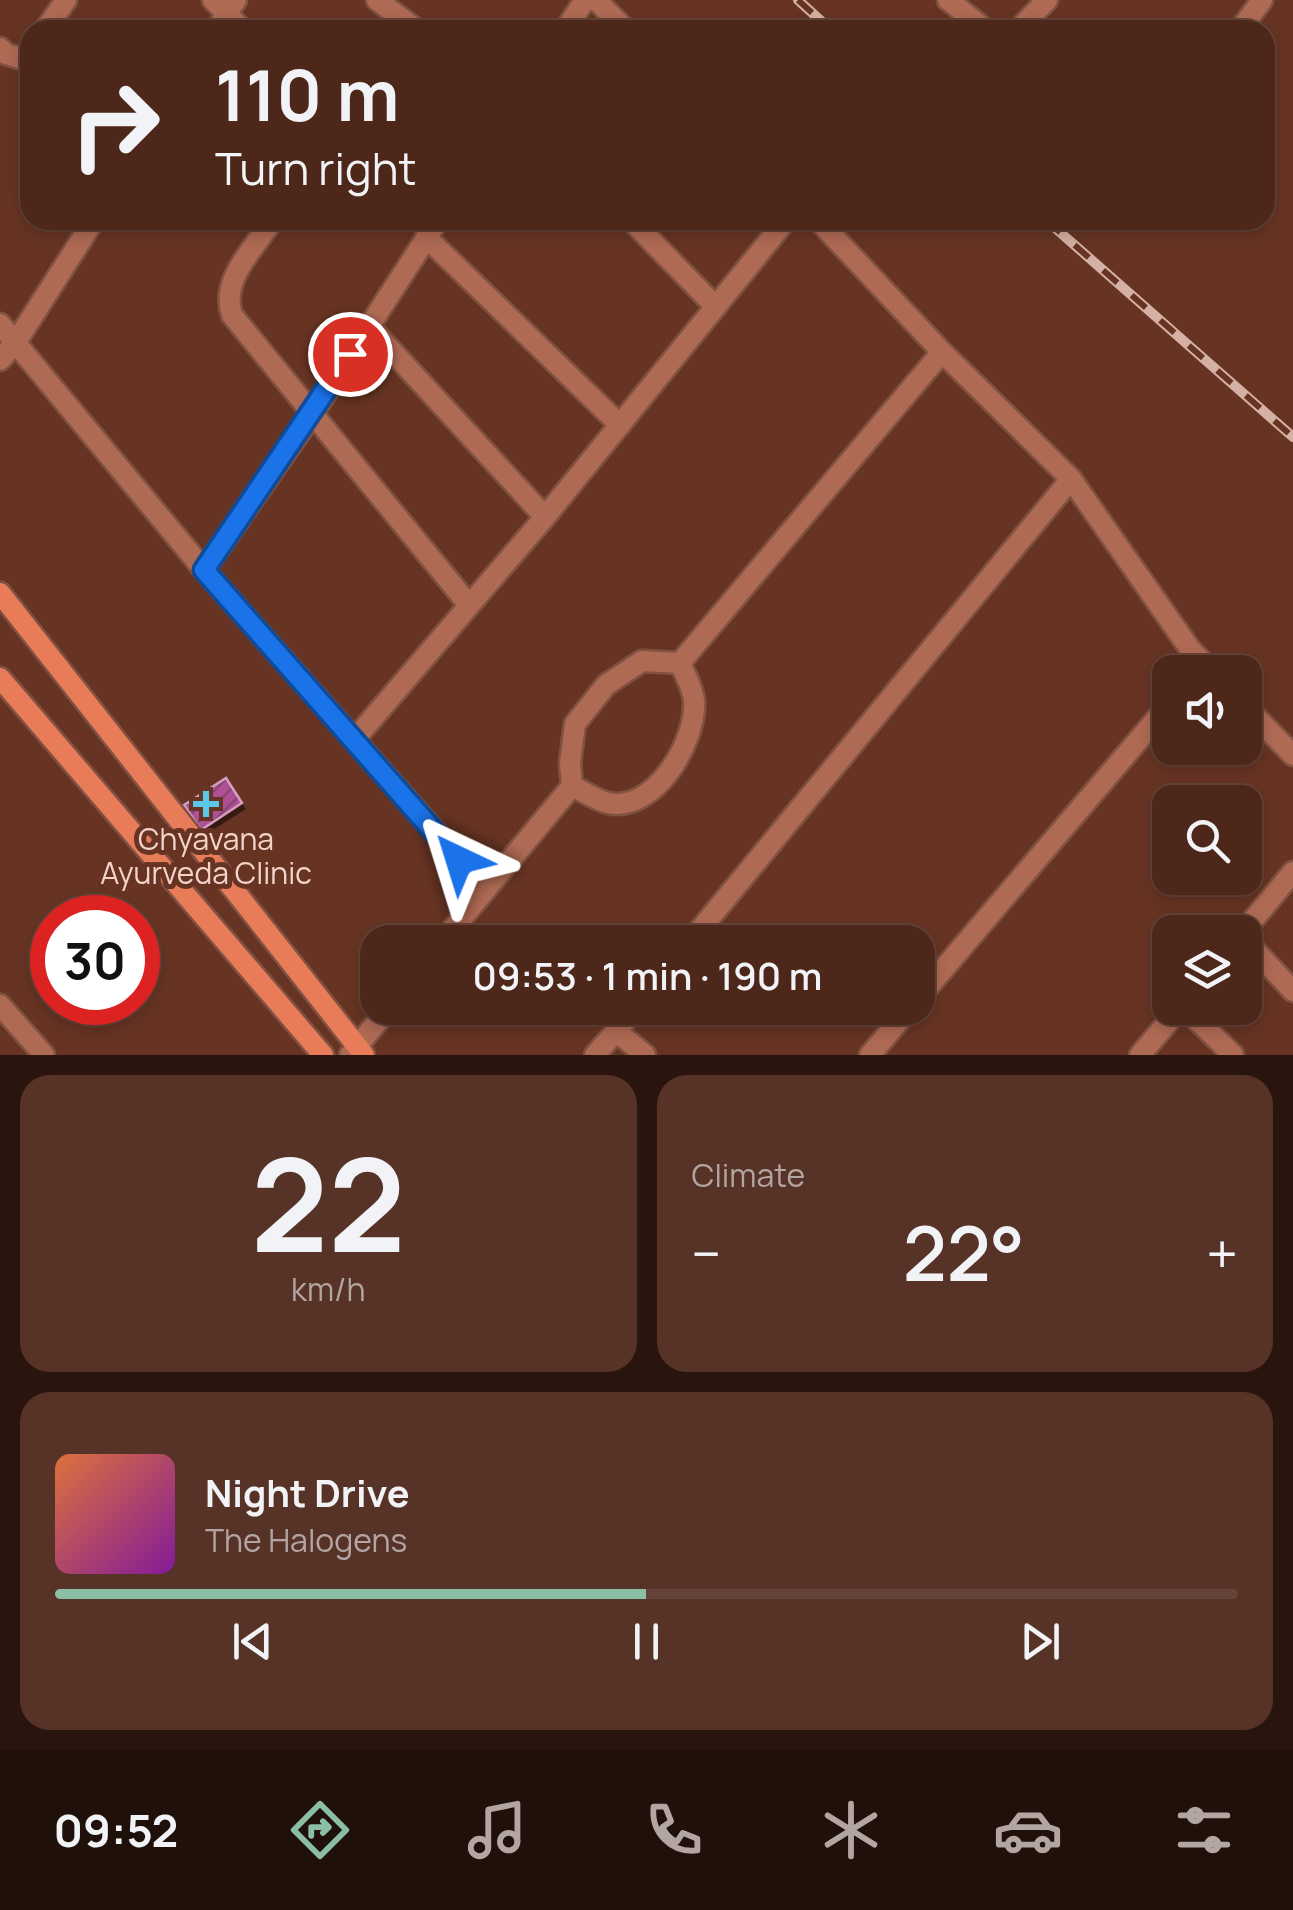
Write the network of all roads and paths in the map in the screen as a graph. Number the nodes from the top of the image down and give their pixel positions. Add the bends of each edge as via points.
1 (377, 0) edge
2 (596, 0) edge
3 (948, 0) edge
4 (1047, 0) edge
5 (400, 20) edge
6 (616, 20) edge
7 (973, 20) edge
8 (1028, 20) edge
9 (88, 230) edge
10 (266, 230) edge
11 (431, 230) edge
12 (434, 230) edge
13 (641, 230) edge
14 (778, 230) edge
15 (827, 230) edge
16 (716, 306) junction
17 (0, 324) edge
18 (368, 325) junction
19 (16, 342) junction
20 (942, 352) junction
21 (0, 360) edge
22 (313, 413) junction
23 (620, 425) junction
24 (1072, 479) junction
25 (545, 517) junction
26 (204, 570) junction
27 (0, 593) edge
28 (469, 605) junction
29 (1194, 655) edge
30 (680, 663) junction
31 (0, 678) edge
32 (1262, 723) edge
33 (1152, 724) edge
34 (354, 740) junction
35 (1293, 755) edge
36 (572, 786) junction
37 (1293, 872) edge
38 (486, 889) junction
39 (1257, 915) edge
40 (456, 925) edge
41 (704, 925) edge
42 (1262, 958) edge
43 (935, 979) edge
44 (1293, 990) edge
45 (0, 1005) edge
46 (377, 1025) edge
47 (621, 1025) edge
48 (896, 1025) edge
49 (1167, 1025) edge
50 (1200, 1025) edge
51 (616, 1031) junction
52 (357, 1052) edge
53 (44, 1055) edge
54 (323, 1055) edge
55 (595, 1055) edge
56 (645, 1055) edge
57 (870, 1055) edge
58 (1140, 1055) edge
59 (1233, 1055) edge

1 - 5 street
2 - 6 street
3 - 7 street
4 - 8 street
9 - 19 street
10 - 22 street via 230,284 228,301 232,315
11 - 18 street
12 - 23 street
13 - 16 street
14 - 16 street
15 - 20 street
16 - 23 street
17 - 19 street
18 - 22 street
18 - 25 street
19 - 21 street
19 - 26 street
20 - 24 street
20 - 30 street
22 - 26 street
22 - 28 street
23 - 25 street
24 - 29 street
24 - 41 street
25 - 28 street
26 - 34 street
27 - 52 main road
28 - 34 street
30 - 36 street via 642,661 606,684 575,724
30 - 36 street via 694,698 692,732 669,772 644,799 609,804
31 - 54 main road
32 - 35 street
33 - 43 street
34 - 38 street
36 - 38 street
37 - 39 street
38 - 40 street
42 - 44 street
45 - 53 street
46 - 52 street
47 - 51 street
48 - 57 street
49 - 58 street
50 - 59 street
51 - 55 street
51 - 56 street

